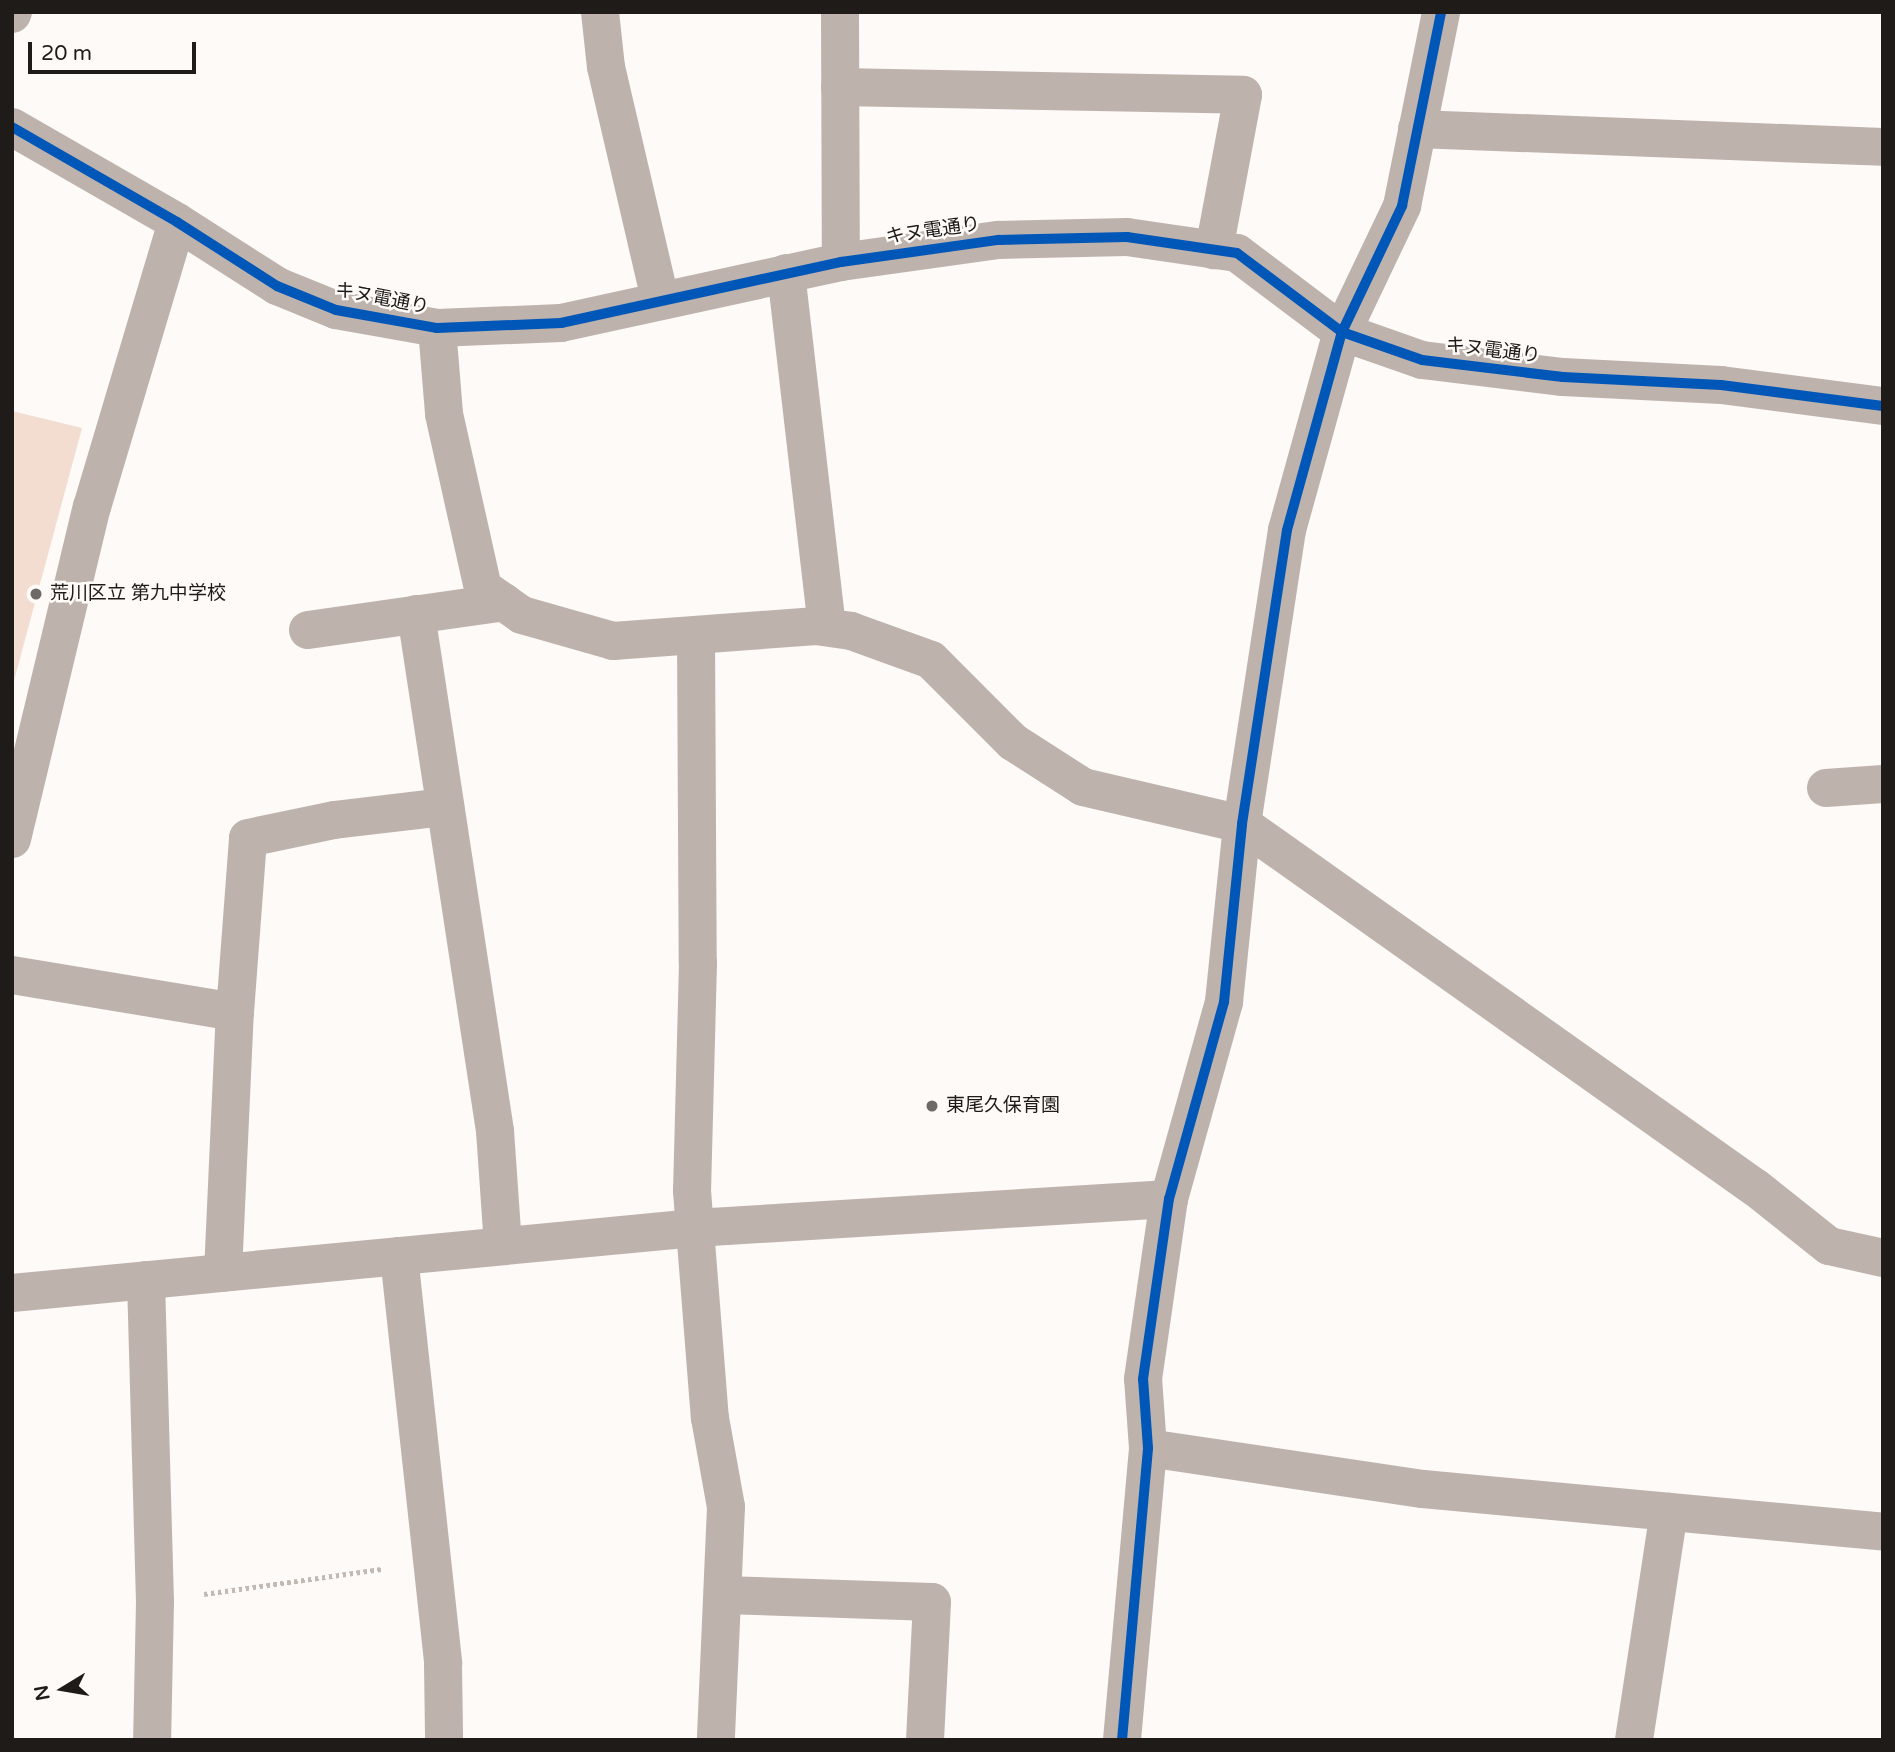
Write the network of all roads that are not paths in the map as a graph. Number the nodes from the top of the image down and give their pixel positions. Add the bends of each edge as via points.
1 (600, 12) edge
2 (840, 12) edge
3 (1441, 12) edge
4 (840, 87) junction
5 (12, 127) edge
6 (1417, 129) junction
7 (1883, 147) edge
8 (177, 222) junction
9 (1214, 250) junction
10 (841, 262) junction
11 (786, 273) junction
12 (660, 299) junction
13 (437, 328) junction
14 (1342, 332) junction
15 (1883, 405) edge
16 (504, 602) junction
17 (416, 614) junction
18 (827, 627) junction
19 (308, 630) dead end
20 (696, 635) junction
21 (1883, 784) edge
22 (1826, 788) dead end
23 (445, 807) junction
24 (1242, 824) junction
25 (12, 839) edge
26 (12, 975) edge
27 (234, 1012) junction
28 (1170, 1199) junction
29 (695, 1228) junction
30 (503, 1246) junction
31 (399, 1256) junction
32 (1883, 1258) edge
33 (223, 1273) junction
34 (146, 1280) junction
35 (12, 1293) edge
36 (1149, 1448) junction
37 (1669, 1512) junction
38 (1883, 1532) edge
39 (723, 1595) junction
40 (152, 1740) edge
41 (444, 1740) edge
42 (716, 1740) edge
43 (925, 1740) edge
44 (1122, 1740) edge
45 (1634, 1740) edge

1 - 12 street via 606,67
2 - 4 street
3 - 6 street
4 - 9 street via 1243,95
4 - 10 street
5 - 8 street, キヌ電通り
6 - 7 street
6 - 14 street via 1402,206
8 - 13 street, キヌ電通り via 277,286 312,301 336,310
8 - 25 street via 92,507
9 - 10 street, キヌ電通り via 1127,237 998,240
9 - 14 street, キヌ電通り via 1237,253
10 - 11 street, キヌ電通り
11 - 12 street, キヌ電通り
11 - 18 street
12 - 13 street, キヌ電通り via 561,323
13 - 16 street via 443,414 483,588
14 - 15 street, キヌ電通り via 1422,360
14 - 24 street via 1287,530
16 - 17 street
16 - 20 street via 522,615 613,641
17 - 19 street
17 - 23 street
18 - 20 street
18 - 24 street via 931,660 1013,742 1083,787
20 - 29 street
21 - 22 street
23 - 27 street via 334,820 248,838
23 - 30 street via 495,1131
24 - 28 street via 1224,1002
24 - 32 street via 1756,1188 1829,1246
26 - 27 street
27 - 33 street
28 - 29 street
28 - 36 street via 1143,1379
29 - 30 street
29 - 39 street via 710,1418 726,1507
30 - 31 street
31 - 33 street
31 - 41 street via 443,1664
33 - 34 street
34 - 35 street
34 - 40 street via 155,1602
36 - 37 street via 1423,1489
36 - 44 street
37 - 38 street
37 - 45 street
39 - 42 street
39 - 43 street via 932,1602

